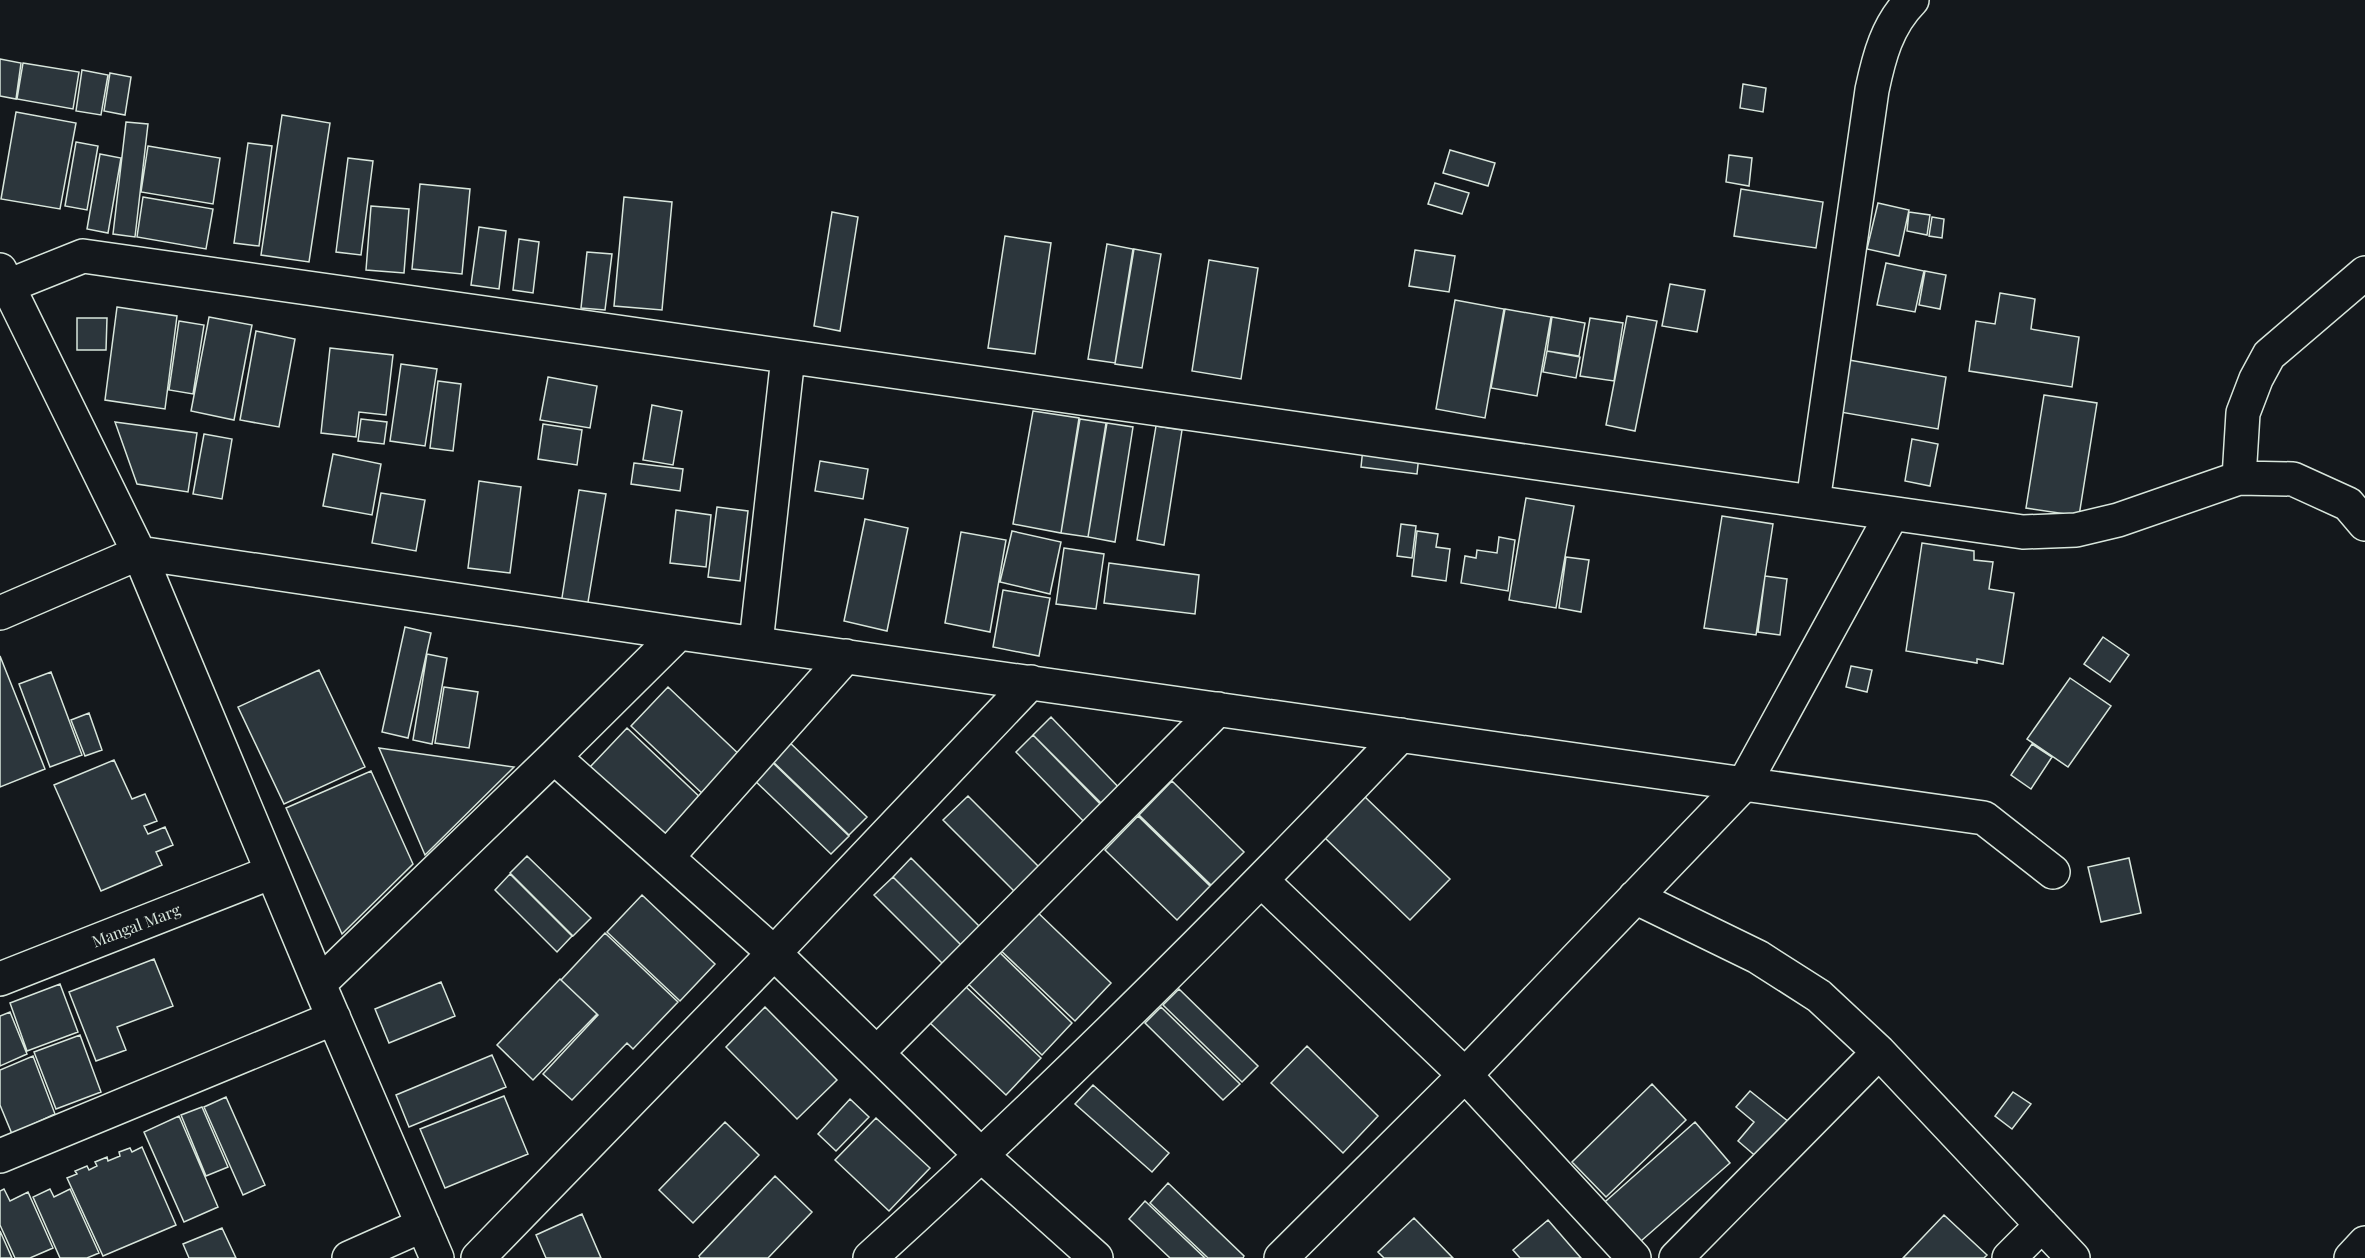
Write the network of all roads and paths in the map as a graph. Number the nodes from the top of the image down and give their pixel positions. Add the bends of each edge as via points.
1 (1912, 0) edge
2 (2365, 273) edge
3 (4, 278) edge
4 (788, 357) junction
5 (2239, 478) junction
6 (1813, 502) junction
7 (1892, 513) junction
8 (2365, 524) edge
9 (139, 553) junction
10 (0, 613) edge
11 (679, 633) junction
12 (756, 644) junction
13 (846, 656) junction
14 (1031, 682) junction
15 (1218, 709) junction
16 (1401, 735) junction
17 (554, 757) junction
18 (1744, 784) junction
19 (668, 856) junction
20 (272, 872) junction
21 (2054, 872) dead end
22 (1262, 881) junction
23 (1635, 897) junction
24 (774, 953) junction
25 (0, 979) edge
26 (319, 984) junction
27 (334, 1018) junction
28 (878, 1052) junction
29 (1879, 1052) junction
30 (1465, 1075) junction
31 (0, 1156) edge
32 (982, 1156) junction
33 (423, 1225) junction
34 (2042, 1225) junction
35 (2365, 1243) edge
36 (350, 1258) edge
37 (437, 1258) edge
38 (478, 1258) edge
39 (870, 1258) edge
40 (1095, 1258) edge
41 (1281, 1258) edge
42 (1634, 1258) edge
43 (1676, 1258) edge
44 (2009, 1258) edge
45 (2073, 1258) edge
46 (2351, 1258) edge

1 - 6 street via 1900,12 1881,49 1872,90
2 - 5 street via 2269,355 2243,413
3 - 4 street via 83,256
3 - 9 street
4 - 6 street
4 - 12 street
5 - 7 street via 2118,520 2076,530 2023,532
5 - 8 street via 2293,479 2348,504
6 - 7 street
7 - 18 street
9 - 10 street
9 - 11 street
9 - 20 street
11 - 12 street
11 - 17 street
12 - 13 street
13 - 14 street
13 - 19 street
14 - 15 street
14 - 24 street
15 - 16 street
15 - 28 street
16 - 18 street
16 - 22 street
17 - 19 street
17 - 26 street
18 - 21 street via 1984,818
18 - 23 street
19 - 24 street
20 - 25 street, Mangal Marg
20 - 26 street
22 - 30 street
22 - 32 street
23 - 29 street via 1758,957 1819,996
23 - 30 street
24 - 28 street
24 - 38 street
26 - 27 street
27 - 31 street
27 - 33 street
28 - 32 street
29 - 34 street
29 - 43 street
30 - 41 street
30 - 42 street
32 - 39 street
32 - 40 street
33 - 36 street
33 - 37 street
34 - 44 street
34 - 45 street
35 - 46 street

